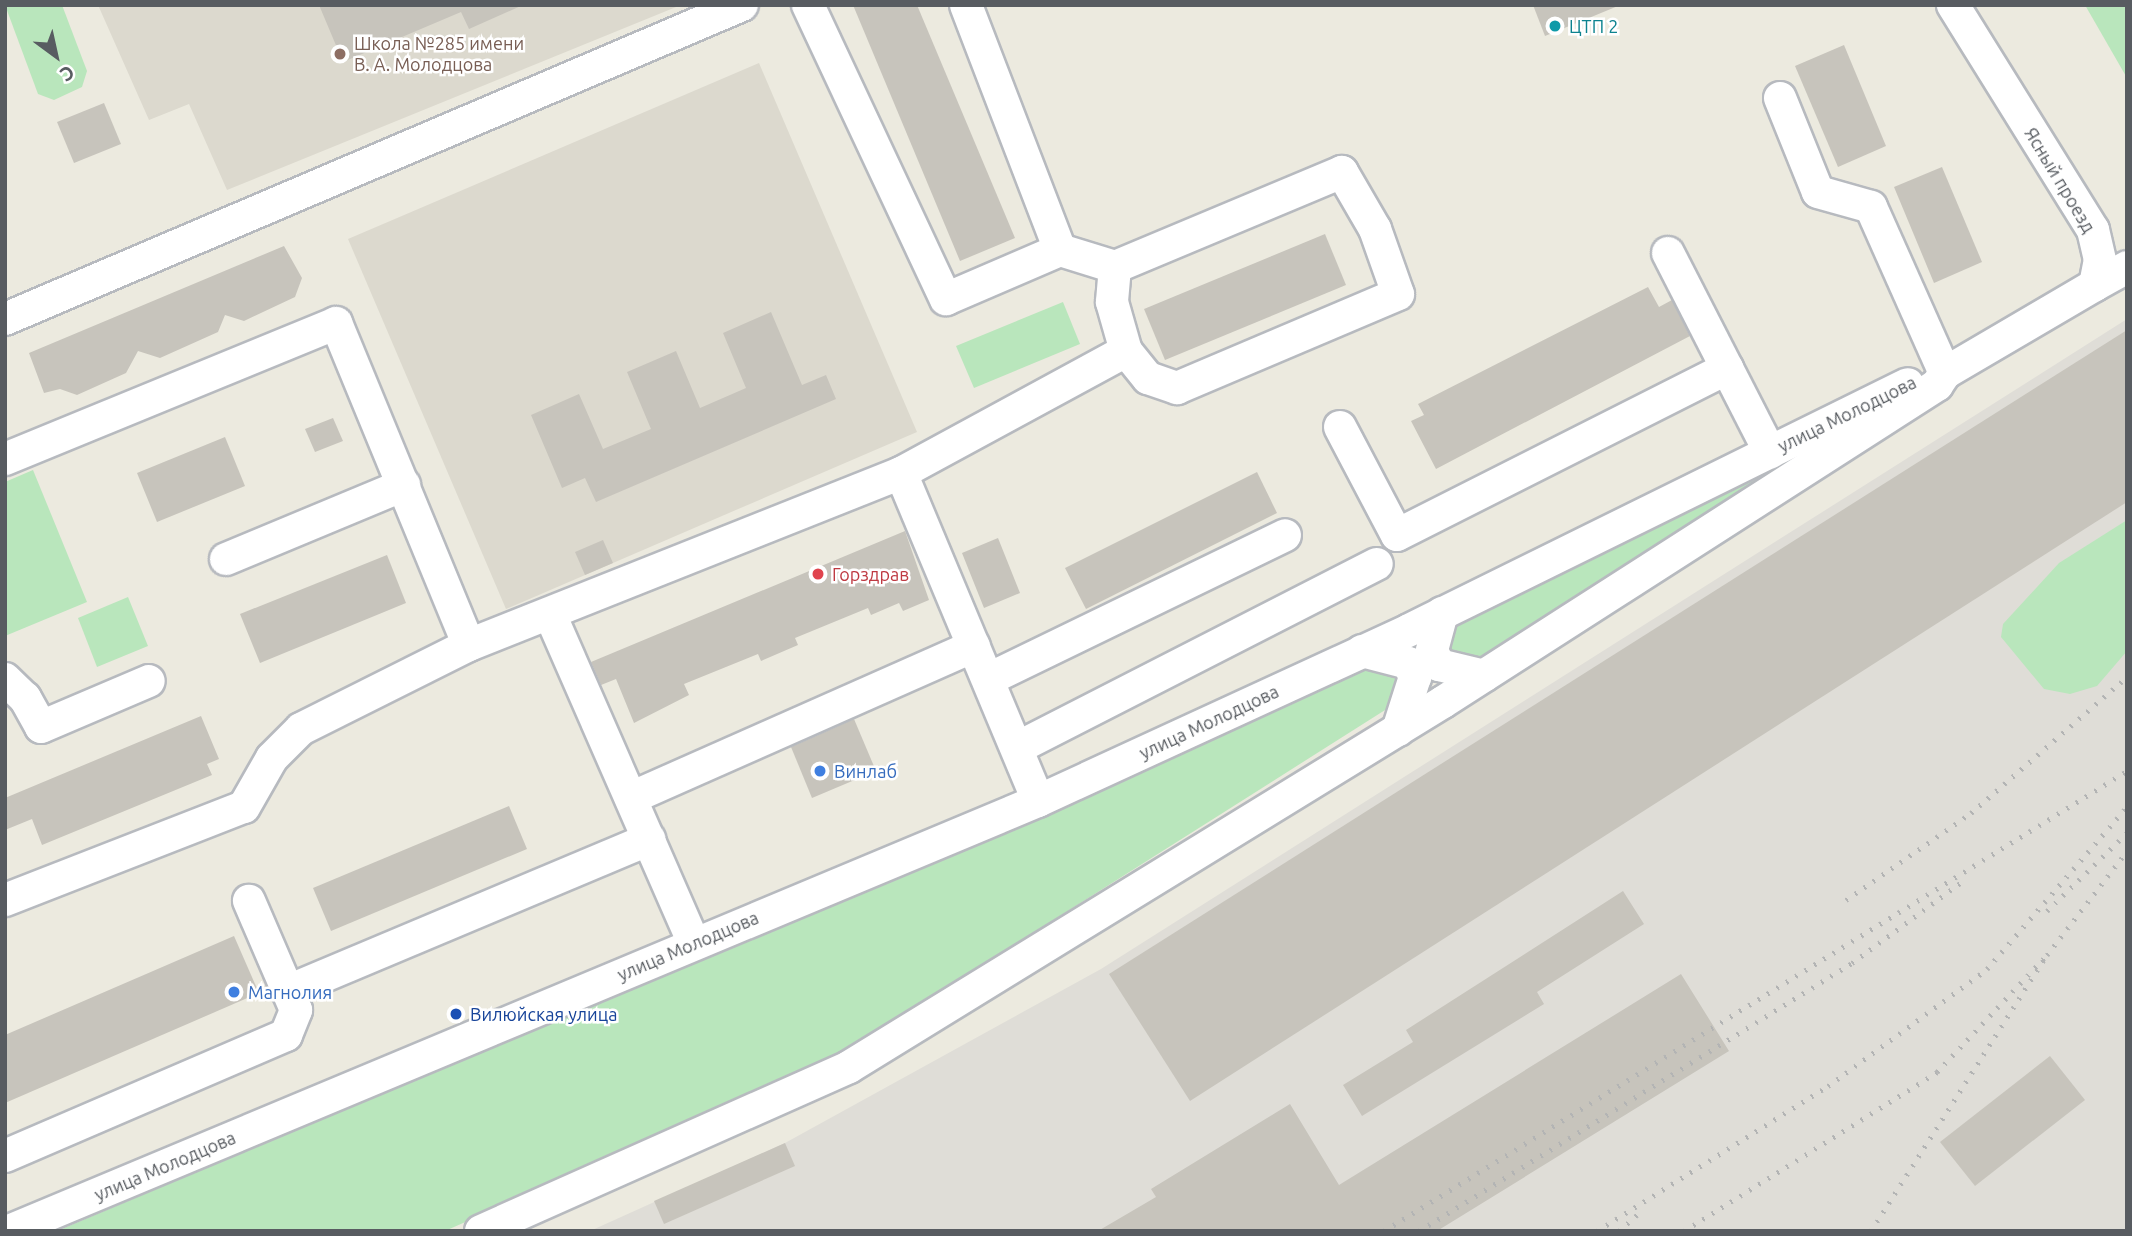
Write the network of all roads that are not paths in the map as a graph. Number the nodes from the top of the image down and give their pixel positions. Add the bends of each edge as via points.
1 (742, 5) edge
2 (808, 5) edge
3 (965, 5) edge
4 (1953, 5) edge
5 (1780, 97) dead end
6 (1060, 250) junction
7 (1668, 253) dead end
8 (1115, 267) junction
9 (2127, 267) edge
10 (2095, 285) junction
11 (5, 319) edge
12 (1126, 351) junction
13 (1727, 368) junction
14 (1945, 373) junction
15 (1340, 427) dead end
16 (7, 452) edge
17 (1770, 452) junction
18 (901, 473) junction
19 (404, 485) junction
20 (1285, 535) dead end
21 (226, 559) dead end
22 (1377, 564) dead end
23 (1443, 613) junction
24 (550, 614) junction
25 (469, 645) junction
26 (974, 646) junction
27 (1362, 651) junction
28 (1484, 676) junction
29 (5, 678) edge
30 (989, 680) junction
31 (149, 681) dead end
32 (1398, 730) junction
33 (1017, 748) junction
34 (631, 798) junction
35 (1038, 801) junction
36 (649, 839) junction
37 (5, 900) edge
38 (249, 901) dead end
39 (694, 943) junction
40 (288, 991) junction
41 (5, 1156) edge
42 (9, 1231) edge
43 (481, 1231) edge

1 - 11 street
2 - 6 street via 946,299
3 - 6 street
4 - 10 street, Ясный проезд via 2093,230 2100,260
5 - 14 street via 1818,192 1871,207
6 - 8 street
7 - 13 street
8 - 12 street via 1112,302
8 - 12 street via 1342,172 1375,229 1398,294 1177,388 1148,378
9 - 10 street
10 - 14 street
12 - 18 street
13 - 15 street via 1397,536
13 - 17 street
14 - 17 street, улица Молодцова via 1933,371
14 - 28 street, улица Молодцова via 1937,385
16 - 19 street via 336,324
17 - 23 street, улица Молодцова
18 - 24 street
18 - 26 street
19 - 21 street
19 - 25 street
20 - 30 street
22 - 33 street
23 - 27 street, улица Молодцова
23 - 28 street via 1432,652 1439,665
24 - 25 street
24 - 34 street
25 - 37 street via 301,729 272,758 244,807
26 - 30 street
26 - 34 street
27 - 32 street via 1408,663 1415,677
27 - 35 street, улица Молодцова
28 - 32 street, улица Молодцова
29 - 31 street via 25,698 41,727
30 - 33 street
32 - 43 street, улица Молодцова via 849,1067
33 - 35 street
34 - 36 street
35 - 39 street, улица Молодцова
36 - 39 street
36 - 40 street
38 - 40 street
39 - 42 street, улица Молодцова
40 - 41 street via 296,1010 286,1035

